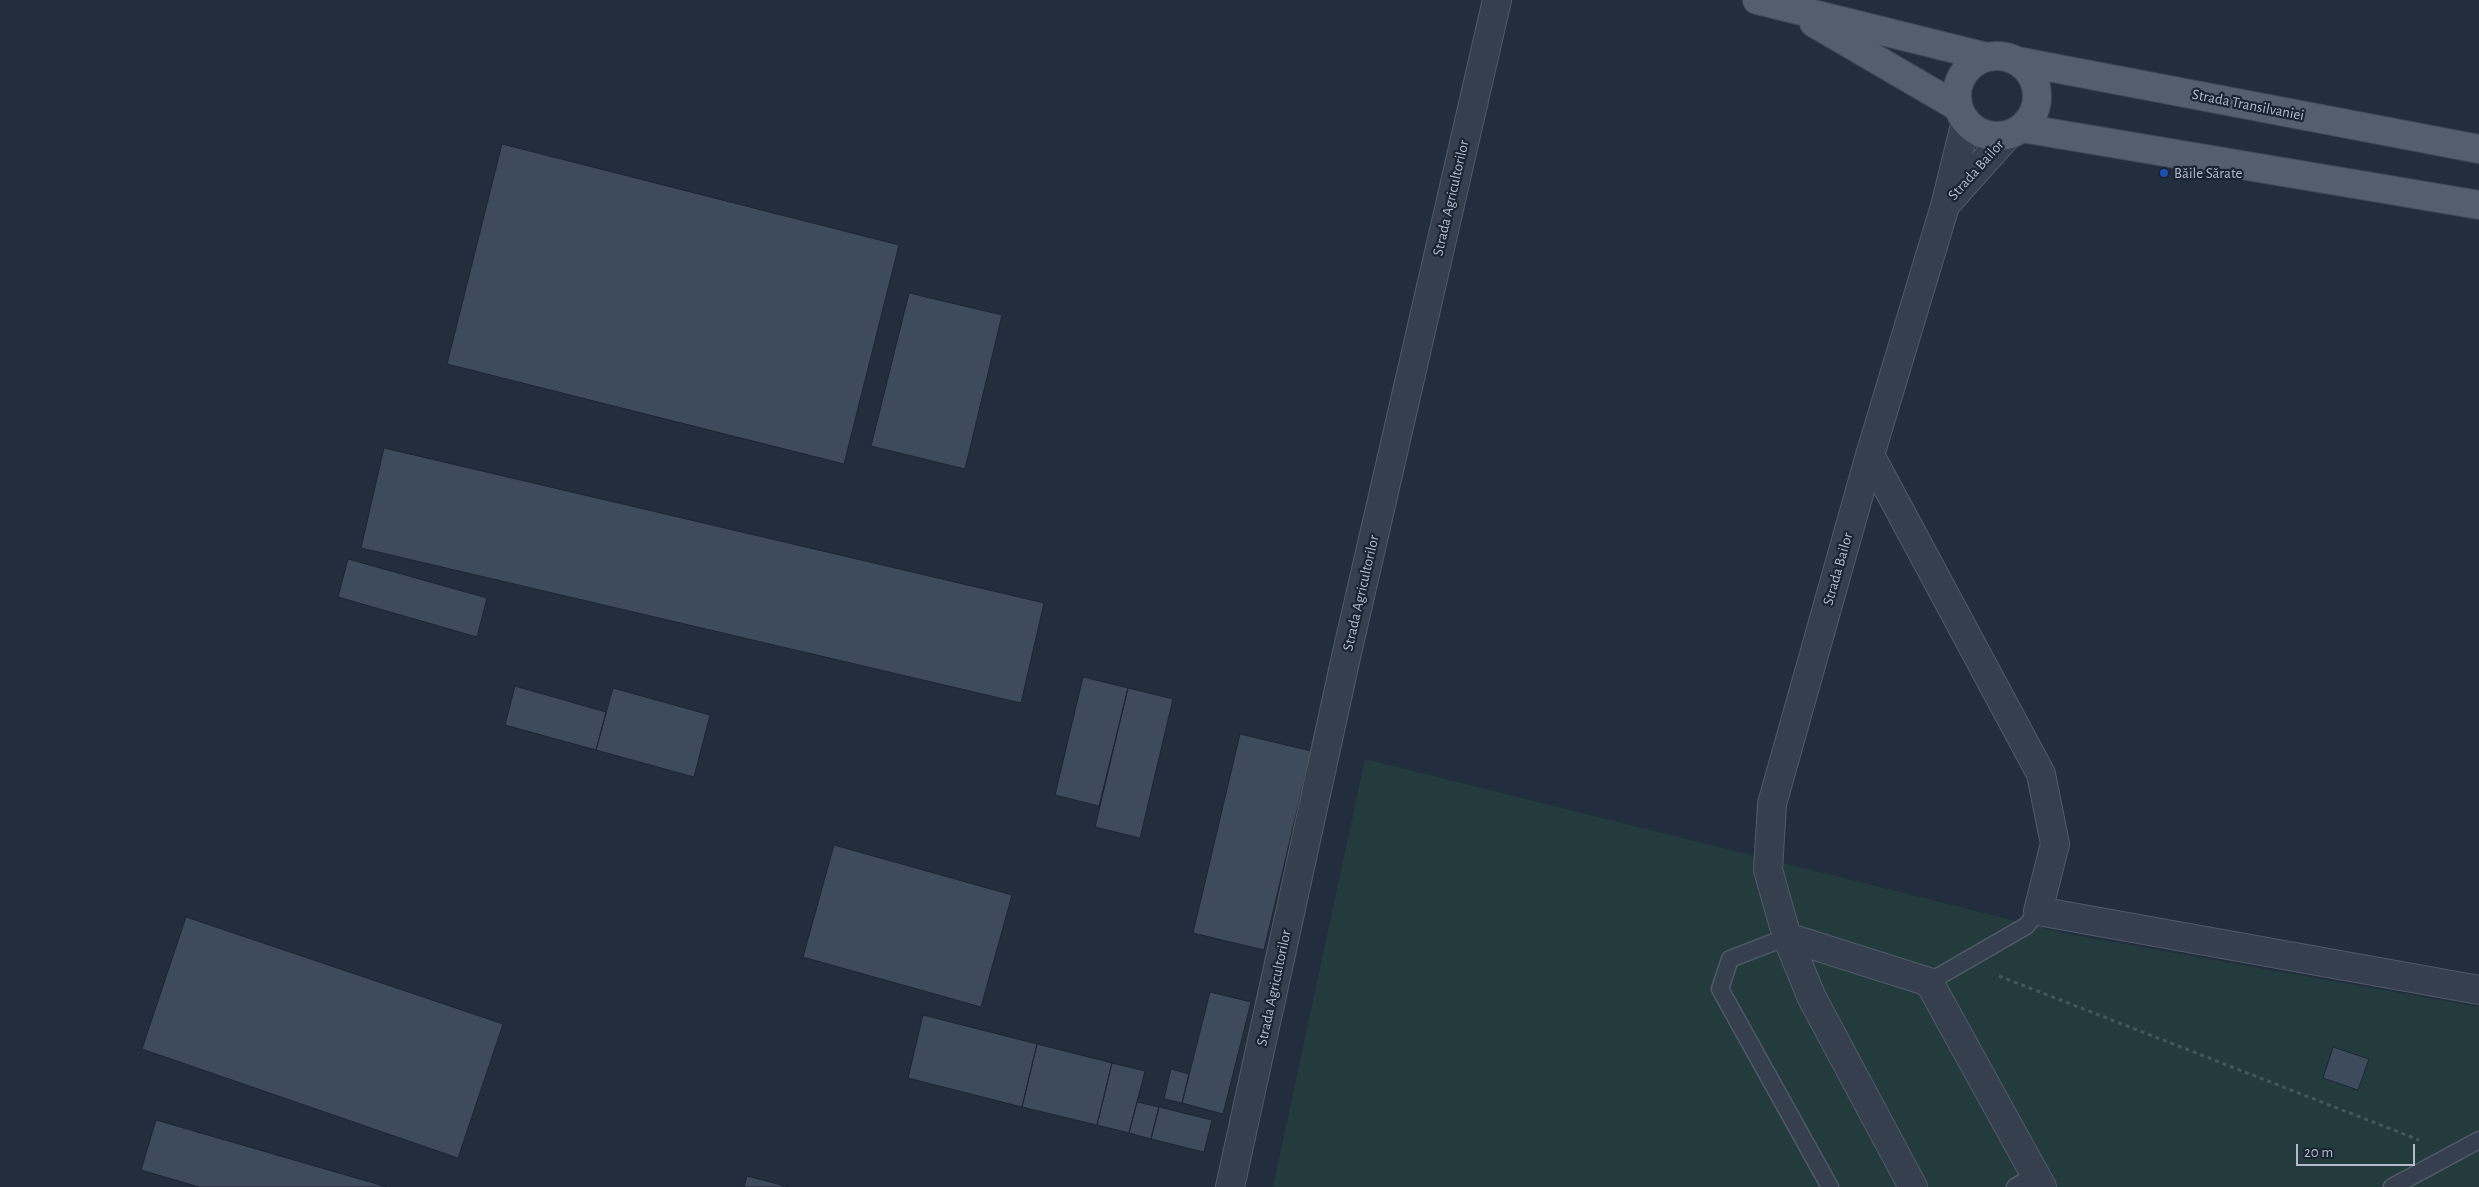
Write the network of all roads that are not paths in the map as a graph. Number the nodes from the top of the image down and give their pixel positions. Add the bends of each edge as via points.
1 (1497, 0) edge
2 (1757, 0) edge
3 (1787, 8) junction
4 (1987, 57) junction
5 (2017, 61) junction
6 (1962, 114) junction
7 (2015, 131) junction
8 (2479, 148) edge
9 (2479, 205) edge
10 (1945, 206) junction
11 (1870, 455) junction
12 (2038, 911) junction
13 (1787, 936) junction
14 (1929, 982) junction
15 (2479, 990) edge
16 (2479, 1140) edge
17 (2031, 1183) edge
18 (1230, 1187) edge
19 (1830, 1187) edge
20 (1913, 1187) edge
21 (2392, 1187) edge

1 - 18 street, Strada Agricultorilor via 1346,657
2 - 3 main road
3 - 4 main road
3 - 6 main road
4 - 5 main road via 2002,56
4 - 6 main road via 1973,64 1962,76 1957,90
5 - 7 main road via 2029,72 2036,86 2037,101 2032,116
5 - 8 main road, Strada Transilvaniei
6 - 7 main road via 1985,134 1992,136
6 - 10 street, Strada Bailor
7 - 9 main road
7 - 10 street, Strada Bailor
10 - 11 street, Strada Bailor
11 - 12 street via 2041,774 2056,844
11 - 13 street, Strada Bailor via 1772,804 1768,870
12 - 14 lane via 2026,926
12 - 15 street
13 - 14 street
13 - 19 lane via 1730,959 1720,989
13 - 20 street, Strada Bailor via 1812,998
14 - 17 street
16 - 21 lane

